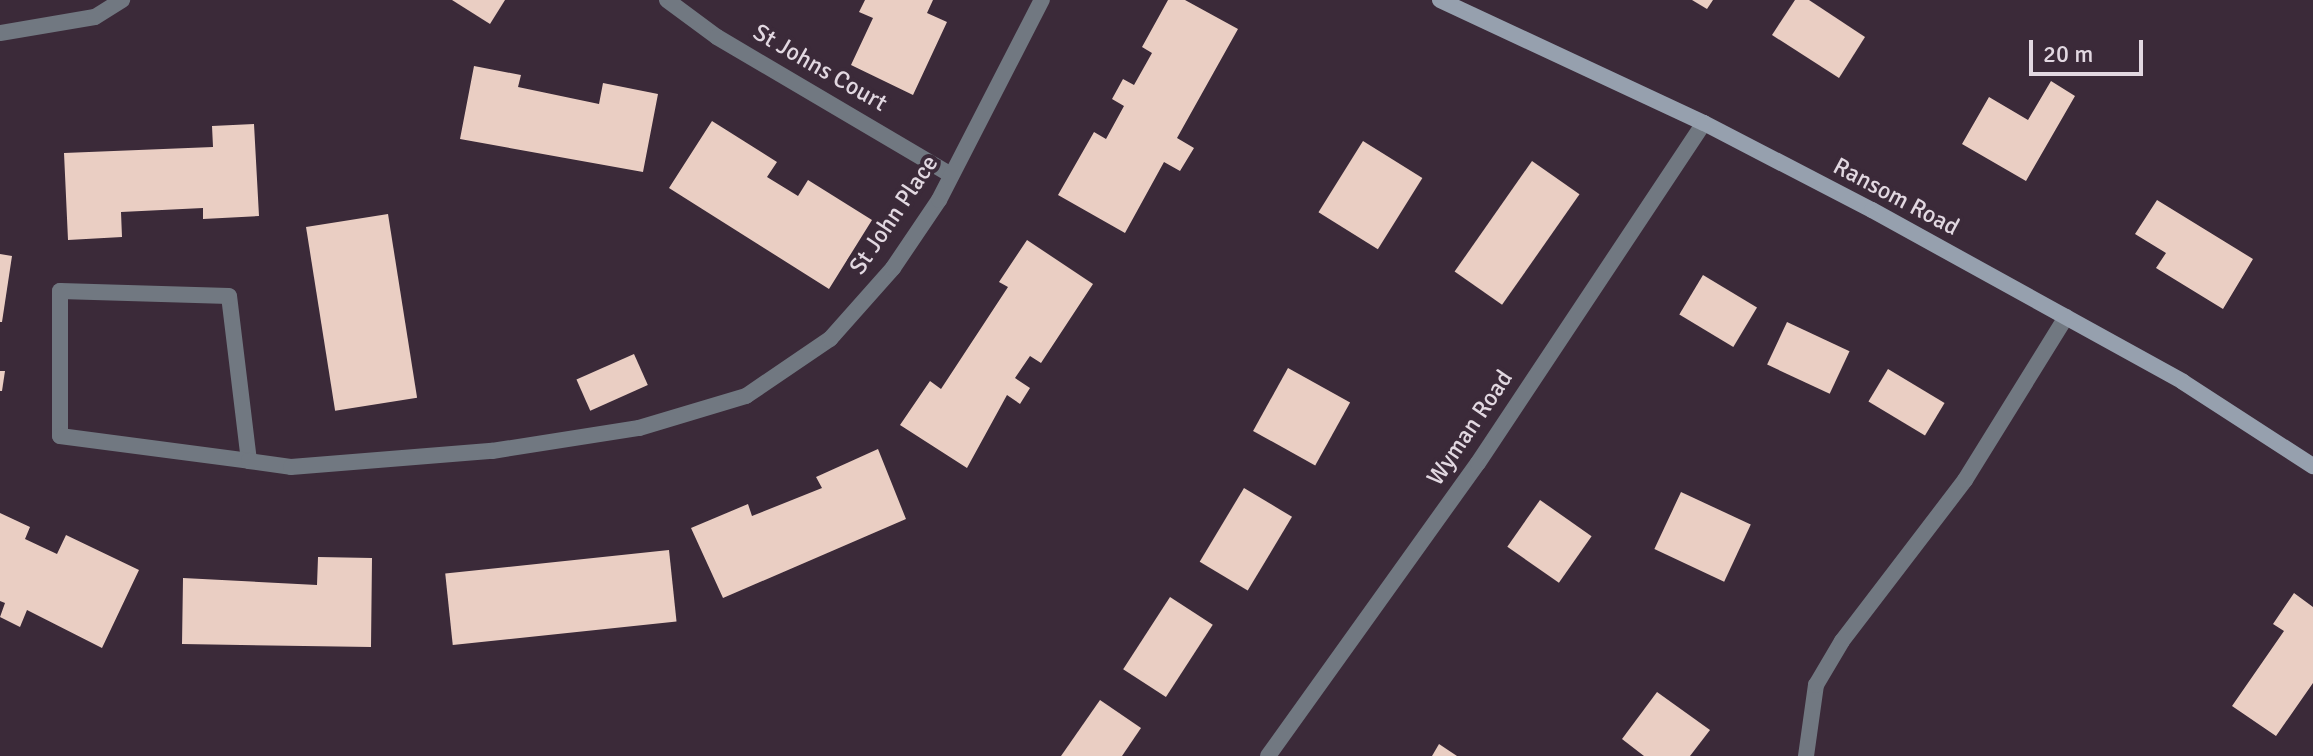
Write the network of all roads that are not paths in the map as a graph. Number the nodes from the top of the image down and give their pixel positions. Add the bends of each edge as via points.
1 (122, 0) edge
2 (667, 0) edge
3 (1042, 0) edge
4 (1440, 0) edge
5 (0, 33) edge
6 (1704, 123) junction
7 (951, 175) junction
8 (2066, 317) junction
9 (249, 461) junction
10 (2313, 466) edge
11 (1268, 756) edge
12 (1806, 756) edge

1 - 5 street via 95,17
2 - 7 street, St Johns Court via 717,37
3 - 7 street, St John Place
4 - 6 street, Ransom Road
6 - 8 street, Ransom Road
6 - 11 street, Wyman Road via 1478,463
7 - 9 street, St John Place via 893,268 830,339 746,396 639,428 492,451 307,466
8 - 10 street, Ransom Road via 2183,382
8 - 12 street via 1965,480 1842,641 1816,685
9 - 9 street, St John Place via 60,436 60,291 229,296

